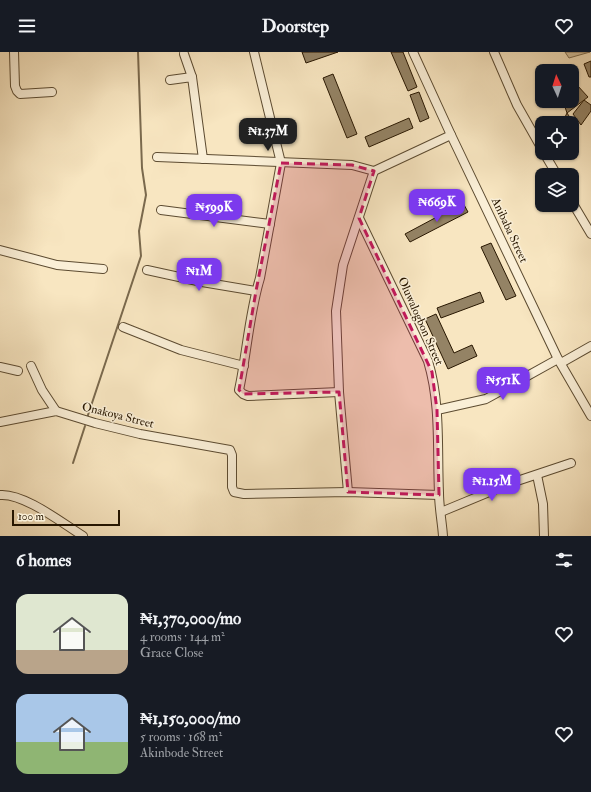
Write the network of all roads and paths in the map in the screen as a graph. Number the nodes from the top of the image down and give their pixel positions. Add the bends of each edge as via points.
1 (14, 52) edge
2 (254, 52) edge
3 (413, 52) edge
4 (494, 52) edge
5 (184, 54) dead end
6 (192, 77) junction
7 (170, 80) dead end
8 (52, 92) dead end
9 (451, 135) junction
10 (535, 137) edge
11 (158, 157) dead end
12 (203, 159) junction
13 (281, 163) junction
14 (374, 171) junction
15 (161, 210) dead end
16 (578, 212) edge
17 (359, 218) junction
18 (270, 224) junction
19 (591, 234) edge
20 (0, 250) edge
21 (103, 269) dead end
22 (147, 270) dead end
23 (256, 291) junction
24 (123, 327) dead end
25 (591, 346) edge
26 (560, 361) junction
27 (31, 366) dead end
28 (244, 366) junction
29 (0, 368) edge
30 (18, 371) dead end
31 (339, 392) junction
32 (437, 410) junction
33 (56, 411) junction
34 (591, 416) edge
35 (0, 422) edge
36 (571, 463) dead end
37 (536, 475) junction
38 (348, 492) junction
39 (0, 495) edge
40 (439, 495) junction
41 (441, 512) junction
42 (83, 536) edge
43 (443, 536) edge
44 (544, 536) edge

1 - 8 street via 17,91 20,94
2 - 13 street
3 - 9 street, Anibaba Street
4 - 10 street via 516,105
5 - 6 street
6 - 7 street
6 - 12 street
9 - 14 street
9 - 26 street, Anibaba Street
11 - 12 street
12 - 13 street
13 - 14 street via 352,165
13 - 18 street
14 - 17 street
15 - 18 street
16 - 19 street
17 - 31 street via 343,266 336,312
17 - 32 street, Oluwalogbon Street via 428,361 435,386
18 - 23 street
20 - 21 street via 58,264
22 - 23 street
23 - 28 street
24 - 28 street via 181,350
25 - 26 street
26 - 32 street via 486,399
26 - 34 street, Anibaba Street
27 - 33 street via 35,378
28 - 31 street via 239,390 248,396
29 - 30 street
31 - 38 street
32 - 40 street, Oluwalogbon Street
33 - 35 street, Onakoya Street
33 - 38 street, Onakoya Street via 140,434 230,450 234,492
36 - 37 street
37 - 41 street
37 - 44 street via 543,504
38 - 40 street
39 - 42 street via 18,497
40 - 41 street, Oluwalogbon Street
41 - 43 street, Oluwalogbon Street

